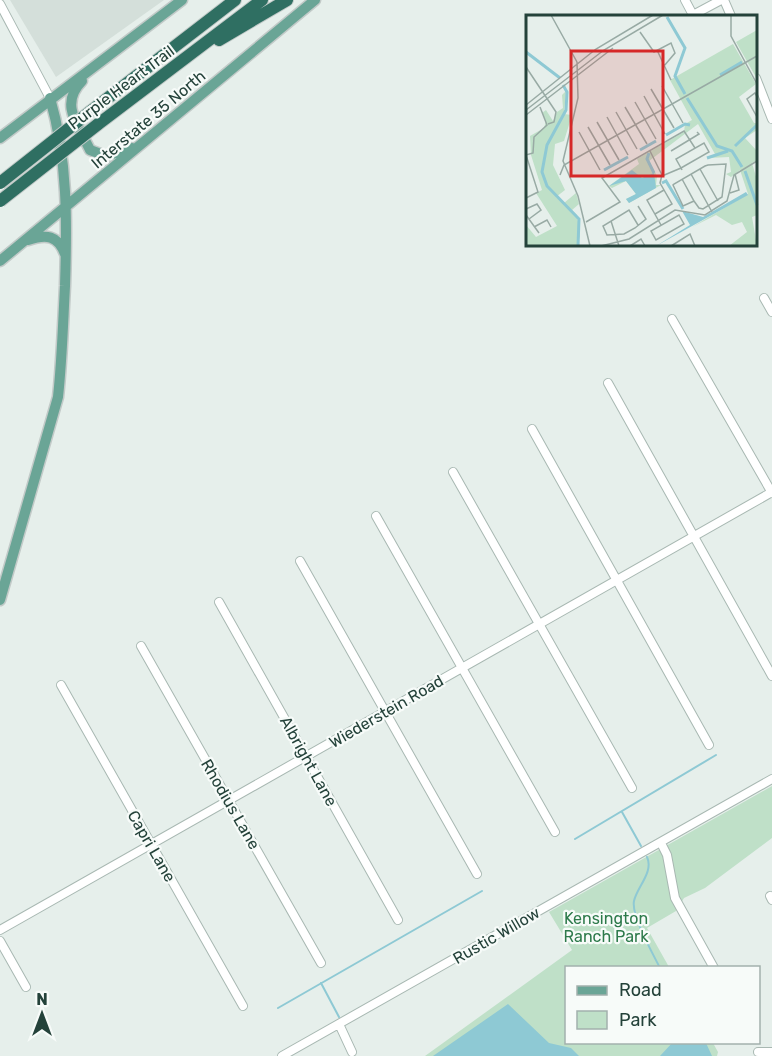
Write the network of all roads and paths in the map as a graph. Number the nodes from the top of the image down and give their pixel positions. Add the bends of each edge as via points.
1 (182, 0) edge
2 (235, 0) edge
3 (262, 0) edge
4 (287, 0) edge
5 (315, 0) edge
6 (685, 0) edge
7 (723, 0) edge
8 (0, 4) edge
9 (730, 15) edge
10 (104, 59) junction
11 (184, 61) junction
12 (757, 81) edge
13 (50, 98) junction
14 (772, 119) edge
15 (0, 138) edge
16 (139, 146) junction
17 (0, 183) edge
18 (0, 201) edge
19 (68, 205) junction
20 (25, 241) junction
21 (66, 258) junction
22 (0, 261) edge
23 (764, 298) dead end
24 (772, 312) edge
25 (672, 319) dead end
26 (608, 383) dead end
27 (532, 429) dead end
28 (453, 472) dead end
29 (772, 493) edge
30 (376, 516) dead end
31 (694, 537) junction
32 (300, 561) dead end
33 (617, 580) junction
34 (0, 600) edge
35 (219, 602) dead end
36 (540, 624) junction
37 (141, 646) dead end
38 (462, 668) junction
39 (772, 676) edge
40 (61, 686) dead end
41 (386, 711) junction
42 (710, 745) dead end
43 (306, 757) junction
44 (772, 779) edge
45 (632, 788) dead end
46 (229, 800) junction
47 (555, 832) dead end
48 (661, 843) junction
49 (151, 844) junction
50 (477, 874) dead end
51 (398, 920) dead end
52 (0, 930) edge
53 (0, 941) edge
54 (321, 963) dead end
55 (713, 966) edge
56 (26, 987) dead end
57 (243, 1006) dead end
58 (339, 1024) junction
59 (352, 1052) dead end
60 (772, 1052) edge
61 (757, 1054) edge
62 (282, 1056) edge

1 - 10 main road
2 - 17 highway, Purple Heart Trail, bridge
3 - 11 highway, Purple Heart Trail
4 - 11 highway
5 - 16 main road, Interstate 35 North
6 - 7 street via 693,15
7 - 9 street
8 - 13 street
10 - 13 main road
10 - 16 main road via 74,90 71,109 90,150 96,154 114,155
11 - 18 highway, Purple Heart Trail, bridge
12 - 14 street
13 - 15 main road
13 - 19 main road
16 - 19 main road, Interstate 35 North
19 - 20 main road, Interstate 35 North
19 - 21 main road
20 - 21 main road via 55,238
20 - 22 main road, Interstate 35 North
21 - 34 main road via 58,397
23 - 24 street
25 - 29 street
26 - 31 street
27 - 33 street
28 - 36 street
29 - 31 street, Wiederstein Road
30 - 38 street
31 - 33 street, Wiederstein Road
31 - 39 street
32 - 41 street
33 - 36 street, Wiederstein Road
33 - 42 street
35 - 43 street, Albright Lane
36 - 38 street, Wiederstein Road
36 - 45 street
37 - 46 street, Rhodius Lane
38 - 41 street, Wiederstein Road
38 - 47 street
40 - 49 street, Capri Lane
41 - 43 street, Wiederstein Road
41 - 50 street
43 - 46 street, Wiederstein Road
43 - 51 street, Albright Lane
44 - 48 street, Rustic Willow
46 - 49 street, Wiederstein Road
46 - 54 street, Rhodius Lane
48 - 55 street via 675,898
48 - 58 street, Rustic Willow
49 - 52 street, Wiederstein Road
49 - 57 street, Capri Lane
53 - 56 street
58 - 59 street
58 - 62 street, Rustic Willow
60 - 61 street

